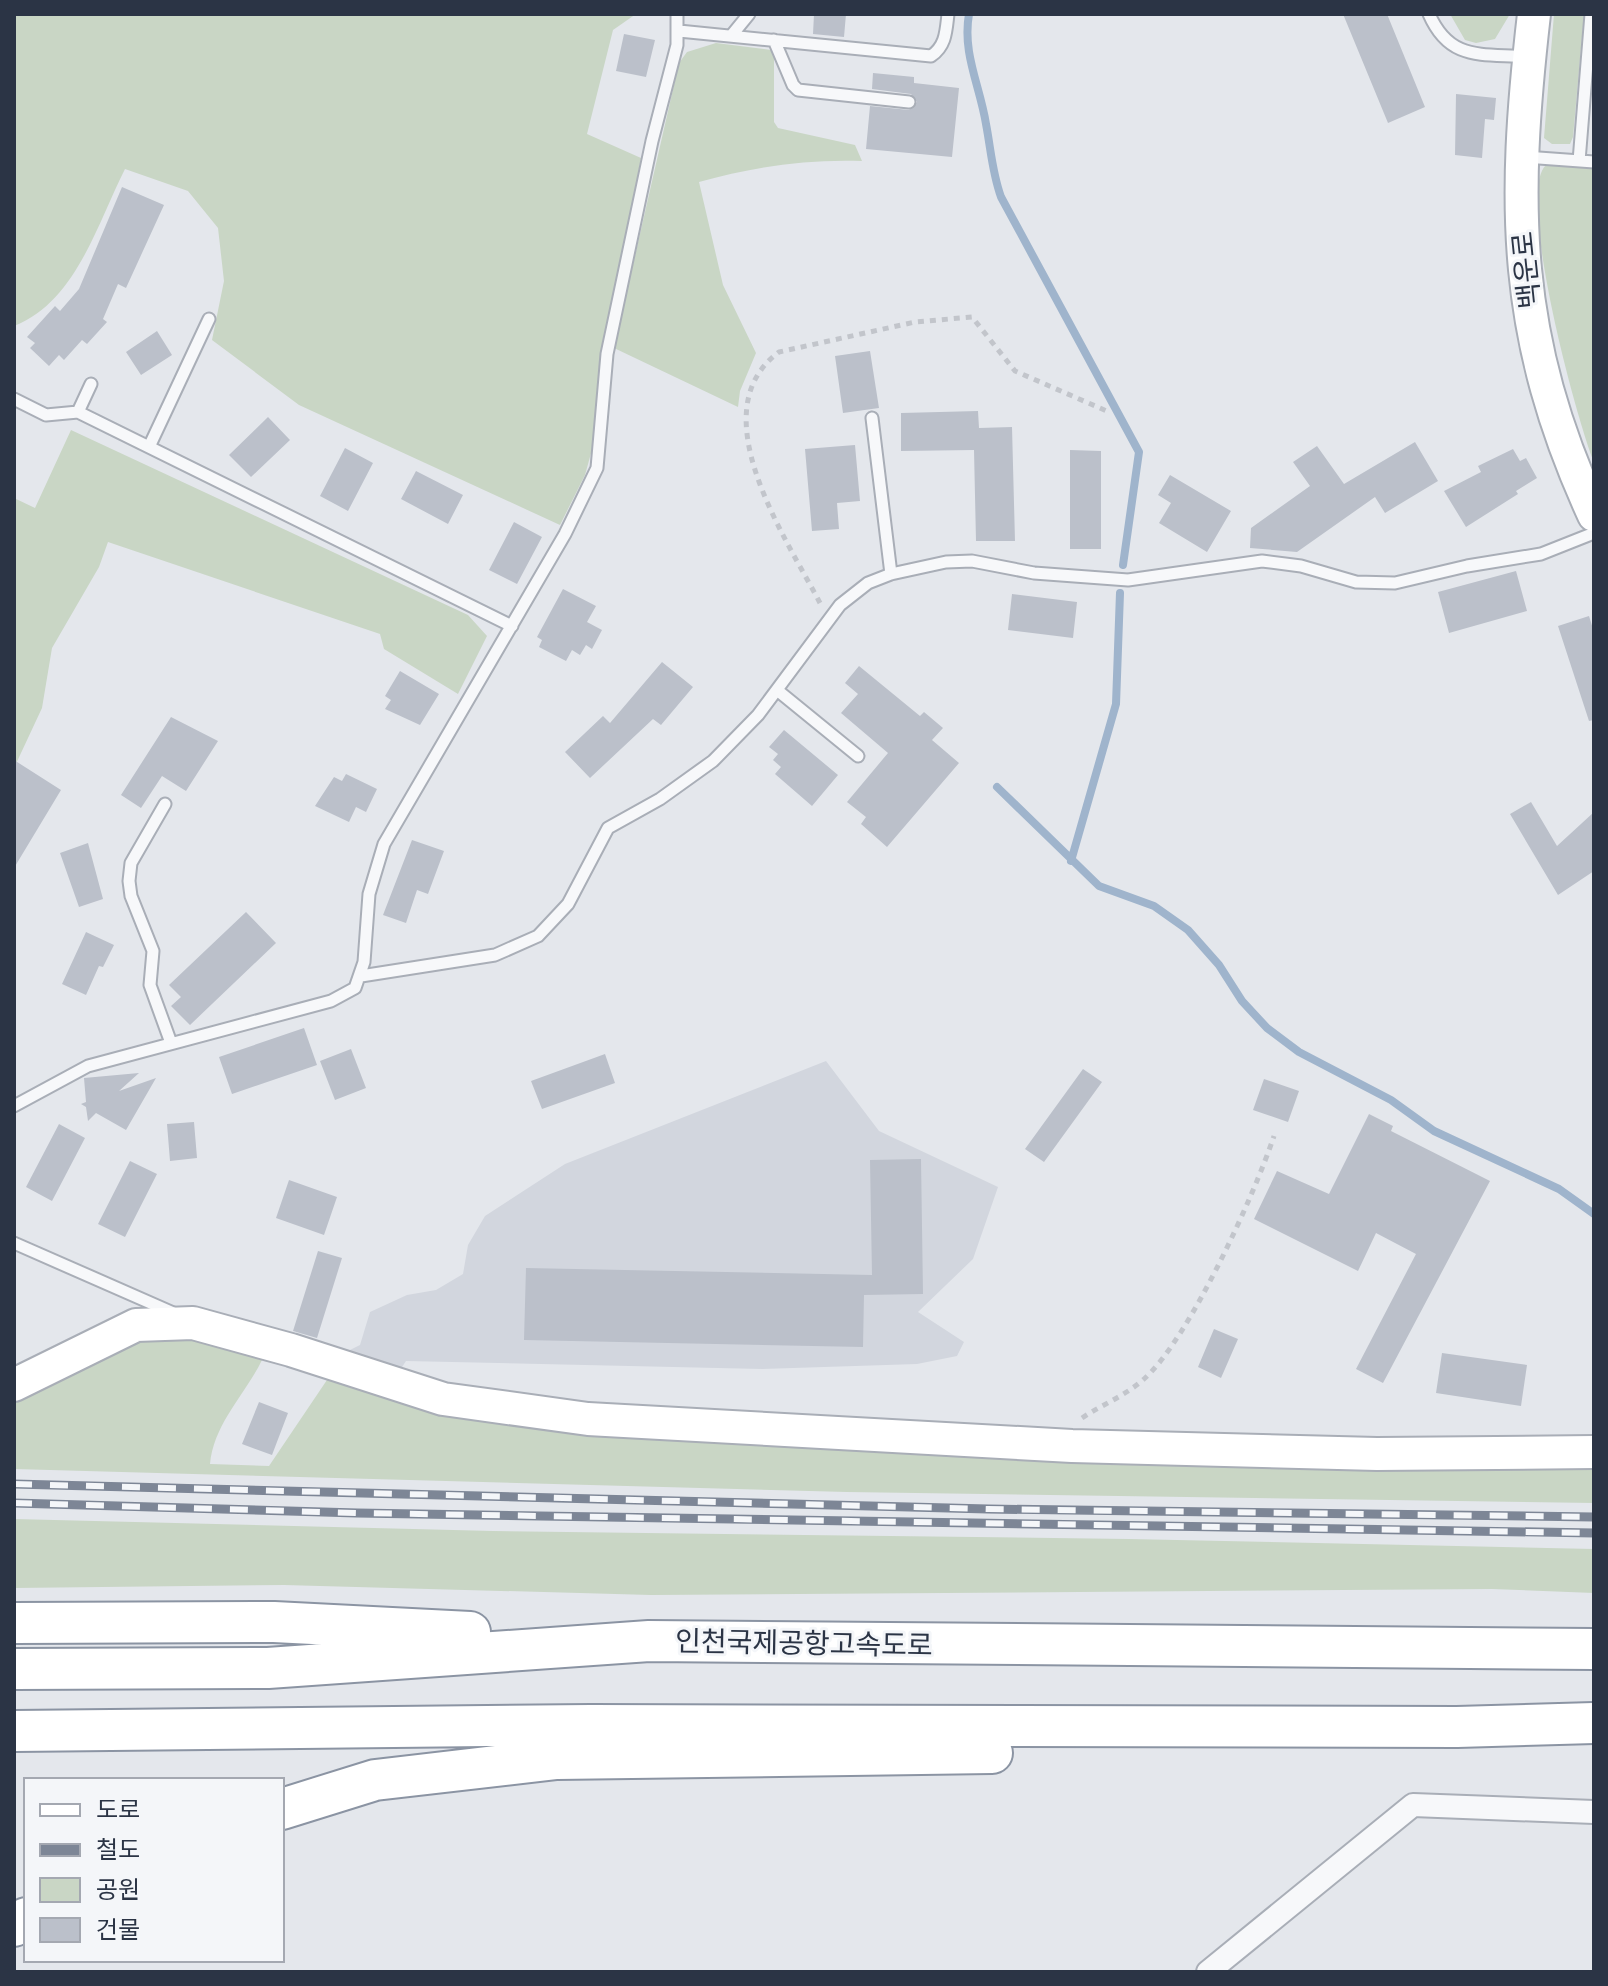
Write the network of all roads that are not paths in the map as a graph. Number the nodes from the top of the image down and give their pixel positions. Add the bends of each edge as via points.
1 (677, 14) edge
2 (749, 14) edge
3 (948, 14) edge
4 (1429, 14) edge
5 (1534, 14) edge
6 (1591, 14) edge
7 (679, 31) junction
8 (731, 36) junction
9 (774, 40) junction
10 (1529, 57) junction
11 (909, 102) dead end
12 (1520, 157) junction
13 (1579, 161) junction
14 (1594, 162) edge
15 (209, 319) dead end
16 (91, 384) dead end
17 (14, 399) edge
18 (78, 412) junction
19 (872, 418) dead end
20 (149, 447) junction
21 (1594, 515) edge
22 (1594, 533) edge
23 (891, 574) junction
24 (512, 626) junction
25 (777, 690) junction
26 (858, 756) dead end
27 (165, 804) dead end
28 (361, 976) junction
29 (171, 1043) junction
30 (14, 1106) edge
31 (14, 1243) edge
32 (193, 1323) junction
33 (14, 1385) edge
34 (1594, 1452) edge
35 (14, 1623) edge
36 (649, 1641) junction
37 (1594, 1649) edge
38 (14, 1669) edge
39 (1594, 1723) edge
40 (1457, 1727) junction
41 (14, 1731) edge
42 (284, 1808) edge
43 (1594, 1812) edge
44 (1208, 1972) edge

1 - 7 lane
2 - 8 lane
3 - 9 lane via 945,40 931,56
4 - 10 lane via 1437,34 1458,50
5 - 10 street, 백운로
6 - 13 lane
7 - 8 lane
7 - 24 lane via 607,354 597,468
8 - 9 lane
9 - 11 lane via 798,90
10 - 12 street, 백운로
12 - 13 lane
12 - 21 street, 백운로 via 1522,262 1538,357 1558,430
13 - 14 lane
15 - 20 lane
16 - 18 lane
17 - 18 lane via 46,415
18 - 20 lane
19 - 23 lane
20 - 24 lane
22 - 23 lane via 1541,554 1395,583 1356,582 1262,561 1128,580 1034,573 972,561
23 - 25 lane via 868,583 840,605
24 - 28 lane via 384,844 369,894
25 - 26 lane
25 - 28 lane via 713,761 608,828 568,904 538,936 495,955
27 - 29 lane via 131,863 129,881 153,951 150,985
28 - 29 lane via 355,988 331,1001
29 - 30 lane via 88,1066
31 - 32 lane
32 - 33 street via 136,1325
32 - 34 street via 476,1406 664,1426 1377,1454
35 - 36 highway via 274,1622
36 - 37 highway, 인천국제공항고속도로
36 - 38 highway, 인천국제공항고속도로 via 268,1668
39 - 40 highway
40 - 41 highway via 591,1725
40 - 42 highway via 1127,1751 557,1759 375,1780
43 - 44 street via 1413,1805

